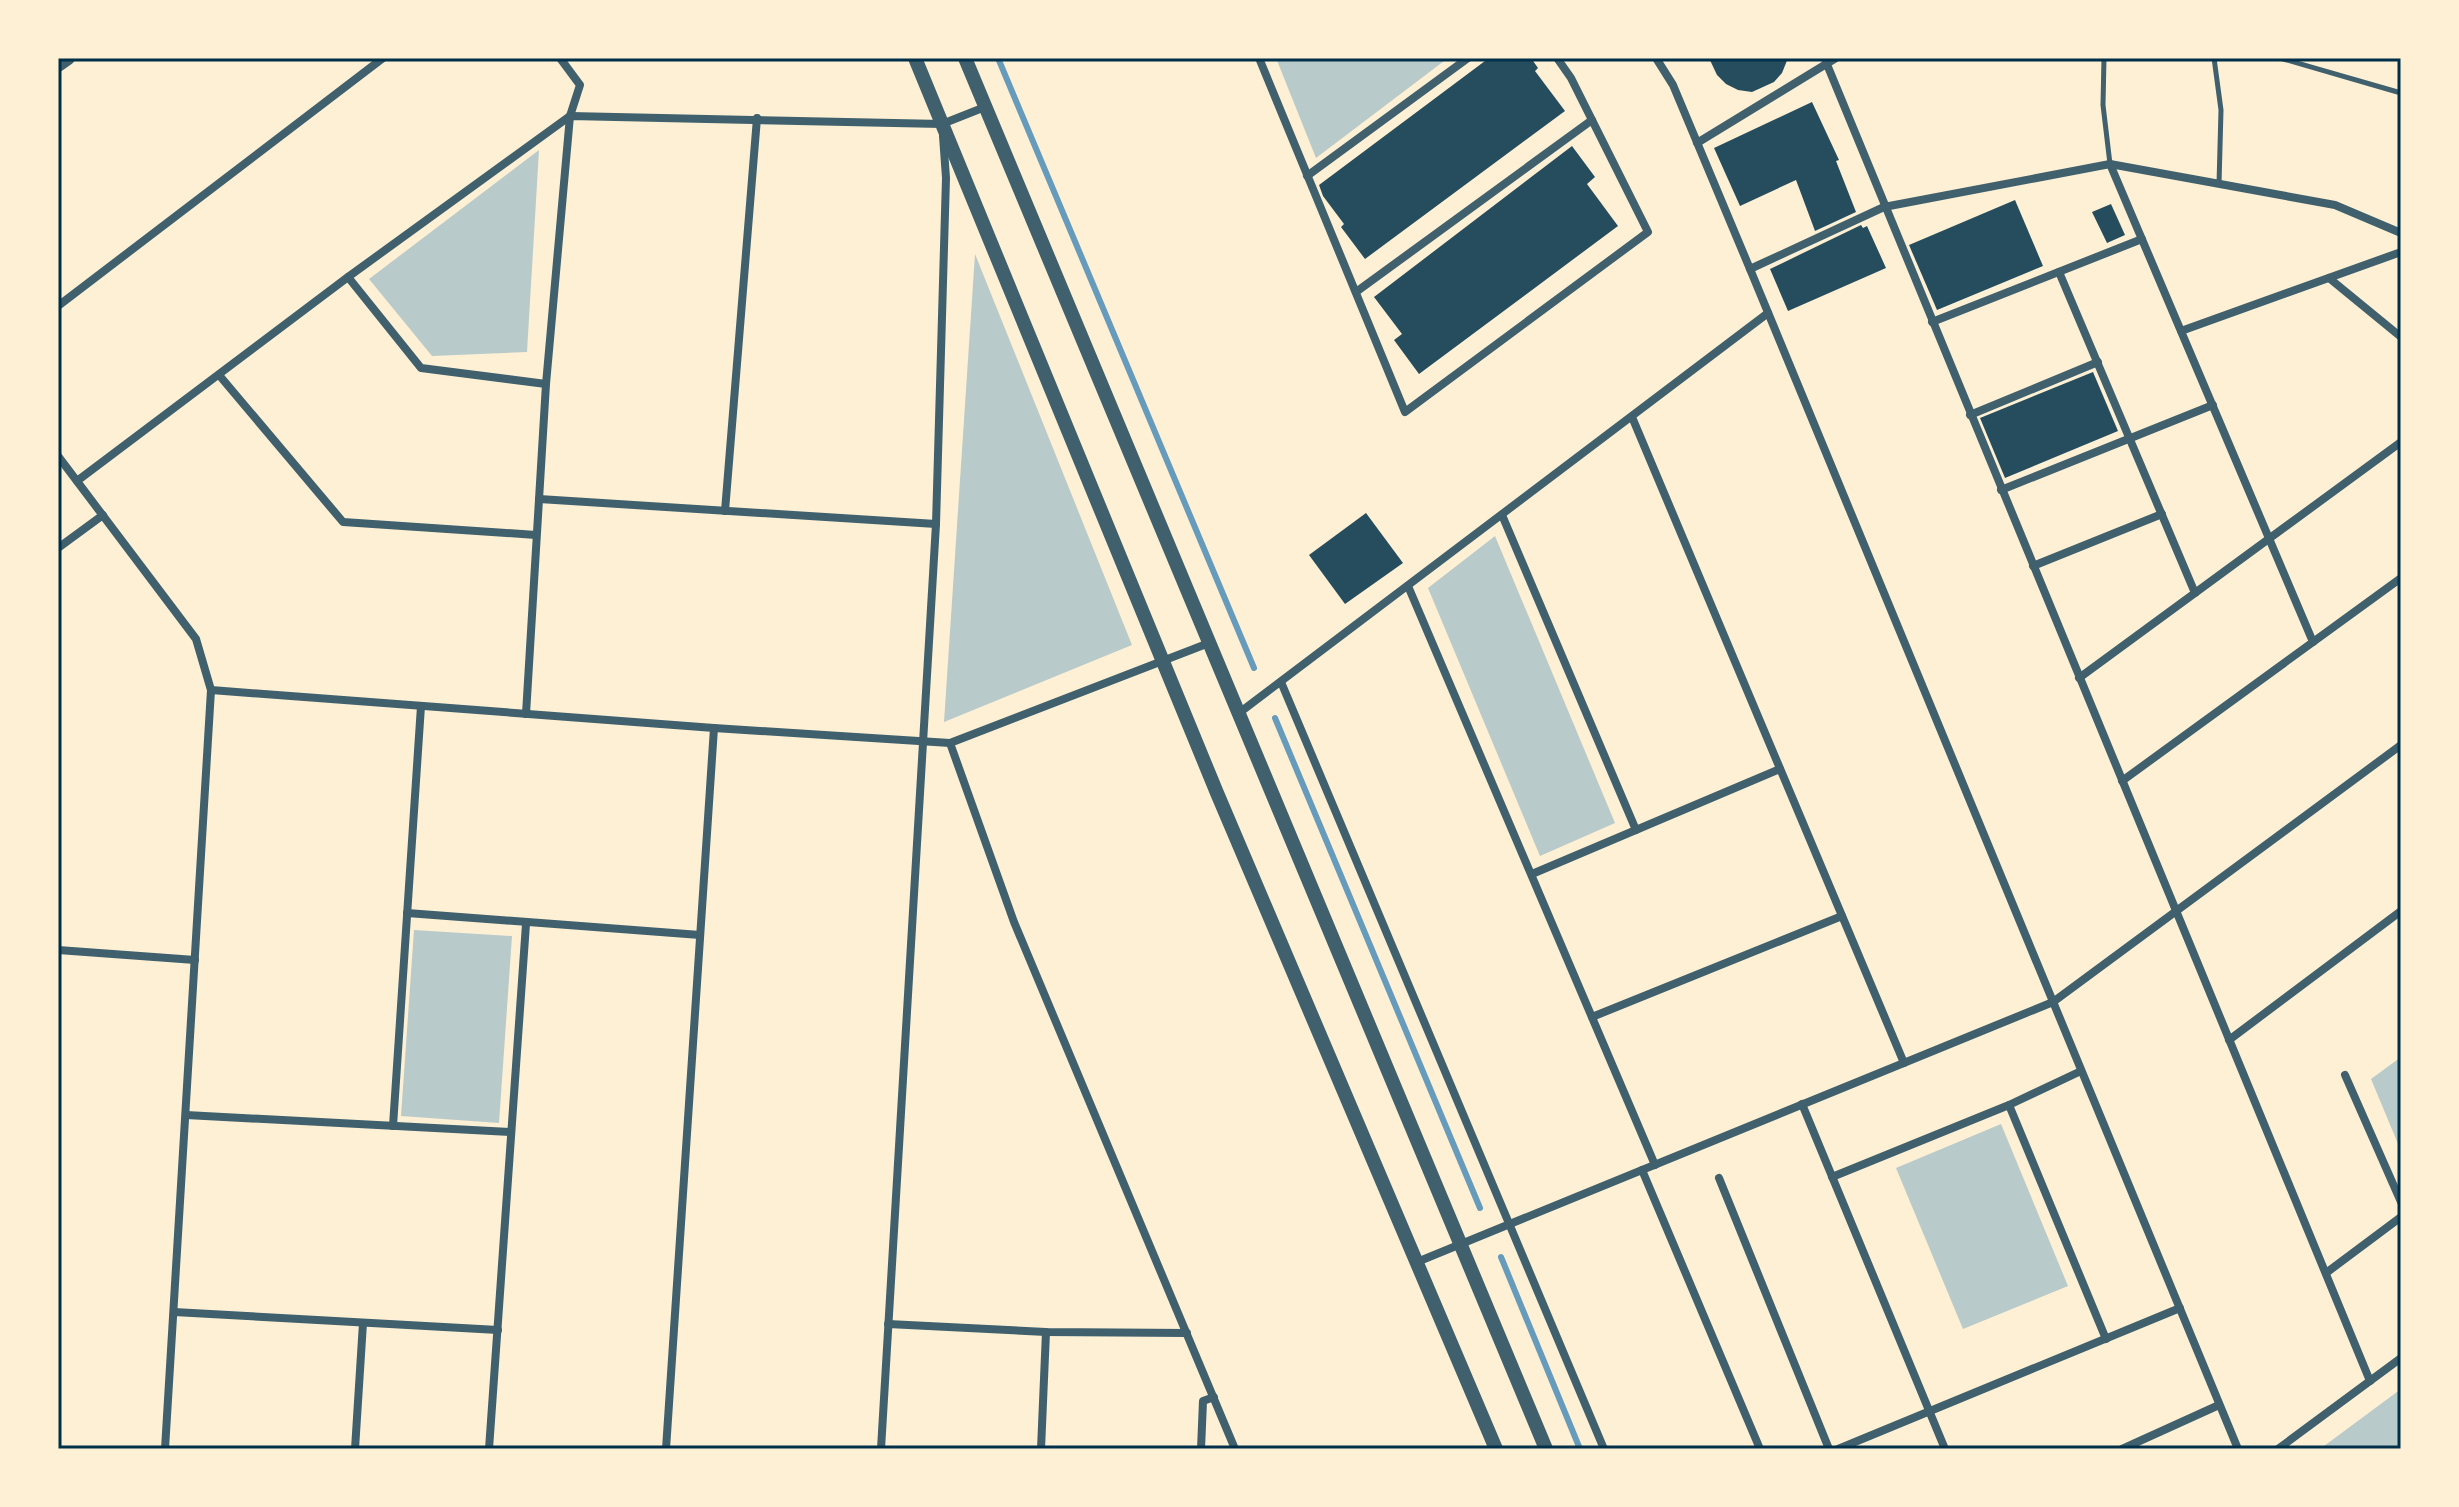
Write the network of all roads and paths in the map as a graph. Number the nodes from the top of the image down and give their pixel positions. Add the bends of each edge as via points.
1 (68, 58) edge
2 (383, 58) edge
3 (560, 58) edge
4 (915, 58) edge
5 (965, 58) edge
6 (1259, 58) edge
7 (1468, 58) edge
8 (1557, 58) edge
9 (1656, 58) edge
10 (1836, 58) edge
11 (2104, 58) edge
12 (2214, 58) edge
13 (2280, 58) edge
14 (1826, 62) junction
15 (58, 65) edge
16 (2401, 93) edge
17 (985, 107) junction
18 (570, 116) junction
19 (757, 118) junction
20 (1592, 120) junction
21 (942, 124) junction
22 (1697, 143) junction
23 (2110, 164) junction
24 (1307, 176) junction
25 (2219, 184) junction
26 (1884, 207) junction
27 (2401, 233) edge
28 (2142, 239) junction
29 (2401, 252) edge
30 (1750, 269) junction
31 (2059, 272) junction
32 (348, 277) junction
33 (2329, 278) junction
34 (1356, 292) junction
35 (58, 306) edge
36 (1768, 313) junction
37 (1932, 322) junction
38 (2181, 331) junction
39 (2401, 337) edge
40 (2098, 362) junction
41 (219, 375) junction
42 (546, 384) junction
43 (2213, 405) junction
44 (1970, 415) junction
45 (1632, 417) junction
46 (2130, 438) junction
47 (2401, 442) edge
48 (58, 456) edge
49 (77, 481) junction
50 (2001, 490) junction
51 (539, 499) junction
52 (725, 511) junction
53 (2162, 514) junction
54 (103, 515) junction
55 (1502, 515) junction
56 (936, 524) junction
57 (536, 535) junction
58 (2269, 538) junction
59 (58, 548) edge
60 (2033, 566) junction
61 (2401, 578) edge
62 (1408, 586) junction
63 (2195, 593) junction
64 (2313, 642) junction
65 (1209, 643) junction
66 (1163, 662) junction
67 (2079, 678) junction
68 (1281, 682) junction
69 (211, 690) junction
70 (421, 706) junction
71 (1239, 713) junction
72 (526, 714) junction
73 (714, 728) junction
74 (922, 742) junction
75 (950, 743) junction
76 (2401, 745) edge
77 (1780, 769) junction
78 (2122, 781) junction
79 (1636, 830) junction
80 (1532, 874) junction
81 (2176, 911) junction
82 (2401, 911) edge
83 (407, 913) junction
84 (1842, 916) junction
85 (526, 924) junction
86 (700, 935) junction
87 (58, 950) edge
88 (195, 960) junction
89 (2053, 1002) junction
90 (1592, 1017) junction
91 (2229, 1040) junction
92 (1904, 1063) junction
93 (2081, 1071) junction
94 (2345, 1075) dead end
95 (1802, 1104) junction
96 (2009, 1105) junction
97 (186, 1115) junction
98 (393, 1126) junction
99 (511, 1132) junction
100 (1655, 1165) junction
101 (1642, 1170) junction
102 (1832, 1177) junction
103 (1719, 1178) dead end
104 (2401, 1202) edge
105 (2401, 1217) edge
106 (1510, 1224) junction
107 (1461, 1245) junction
108 (1417, 1262) junction
109 (2326, 1273) junction
110 (2180, 1308) junction
111 (174, 1312) junction
112 (363, 1323) junction
113 (888, 1324) junction
114 (498, 1330) junction
115 (1046, 1332) junction
116 (1187, 1333) junction
117 (2106, 1339) junction
118 (2401, 1358) edge
119 (2370, 1381) junction
120 (1214, 1397) junction
121 (2219, 1405) junction
122 (1929, 1411) junction
123 (165, 1449) edge
124 (355, 1449) edge
125 (489, 1449) edge
126 (666, 1449) edge
127 (881, 1449) edge
128 (1041, 1449) edge
129 (1201, 1449) edge
130 (1235, 1449) edge
131 (1496, 1449) edge
132 (1546, 1449) edge
133 (1604, 1449) edge
134 (1760, 1449) edge
135 (1829, 1449) edge
136 (1838, 1449) edge
137 (1945, 1449) edge
138 (2122, 1449) edge
139 (2238, 1449) edge
140 (2278, 1449) edge

1 - 15 street
2 - 35 street
3 - 18 street via 580,85
4 - 21 street
5 - 17 street
6 - 24 street
7 - 24 street
8 - 20 street
9 - 22 street
10 - 14 street
11 - 23 lane
12 - 25 lane via 2221,110
13 - 16 lane
14 - 22 street
14 - 26 street
17 - 21 street
17 - 65 street
18 - 19 street
18 - 32 street
18 - 42 street
19 - 21 street
19 - 52 street
20 - 34 street
20 - 34 street via 1648,232 1405,412
21 - 56 street via 946,178
21 - 66 street
22 - 30 street
23 - 25 street
23 - 26 street
23 - 28 street
24 - 34 street
25 - 27 street via 2335,205
26 - 30 street
26 - 37 street
28 - 31 street
28 - 38 street
29 - 33 street
30 - 36 street
31 - 37 street
31 - 40 street
32 - 41 street
32 - 42 street via 421,368
33 - 38 street
33 - 39 street
36 - 45 street
36 - 89 street
37 - 44 street
38 - 43 street
40 - 44 street
40 - 46 street
41 - 49 street
41 - 57 street via 343,522
42 - 51 street
43 - 46 street
43 - 58 street
44 - 50 street
45 - 55 street
45 - 77 street
46 - 50 street
46 - 53 street
47 - 58 street
48 - 49 street
49 - 54 street
50 - 60 street
51 - 52 street
51 - 57 street
52 - 56 street
53 - 60 street
53 - 63 street
54 - 59 street
54 - 69 street via 196,639
55 - 62 street
55 - 79 street
56 - 74 street
57 - 72 street
58 - 63 street
58 - 64 street
60 - 67 street
61 - 64 street
62 - 68 street
62 - 80 street
63 - 67 street
64 - 78 street
65 - 66 street
65 - 71 street
66 - 75 street
66 - 108 street
67 - 78 street
68 - 71 street
68 - 106 street
69 - 70 street
69 - 88 street
70 - 72 street
70 - 83 street
71 - 107 street
72 - 73 street
73 - 74 street
73 - 86 street
74 - 75 street
74 - 113 street
75 - 116 street via 1014,922
76 - 81 street
77 - 79 street
77 - 84 street
78 - 81 street
79 - 80 street
80 - 90 street
81 - 89 street
81 - 91 street
82 - 91 street
83 - 85 street
83 - 98 street
84 - 90 street
84 - 92 street
85 - 86 street
85 - 99 street
86 - 126 street
87 - 88 street
88 - 97 street
89 - 92 street
89 - 93 street
90 - 100 street
91 - 109 street
92 - 95 street
93 - 96 street
93 - 110 street
94 - 104 street
95 - 100 street
95 - 102 street
96 - 102 street
96 - 117 street
97 - 98 street
97 - 111 street
98 - 99 street
99 - 114 street
100 - 101 street
101 - 106 street
101 - 134 street
102 - 122 street
103 - 135 street
105 - 109 street
106 - 107 street
106 - 133 street
107 - 108 street
107 - 132 street
108 - 131 street
109 - 119 street
110 - 117 street
110 - 121 street
111 - 112 street
111 - 123 street
112 - 114 street
112 - 124 street
113 - 115 street
113 - 127 street
114 - 125 street
115 - 116 street
115 - 128 street
116 - 120 street
117 - 122 street
118 - 119 street
119 - 140 street
120 - 129 street via 1203,1401
120 - 130 street
121 - 138 street
121 - 139 street
122 - 136 street
122 - 137 street

